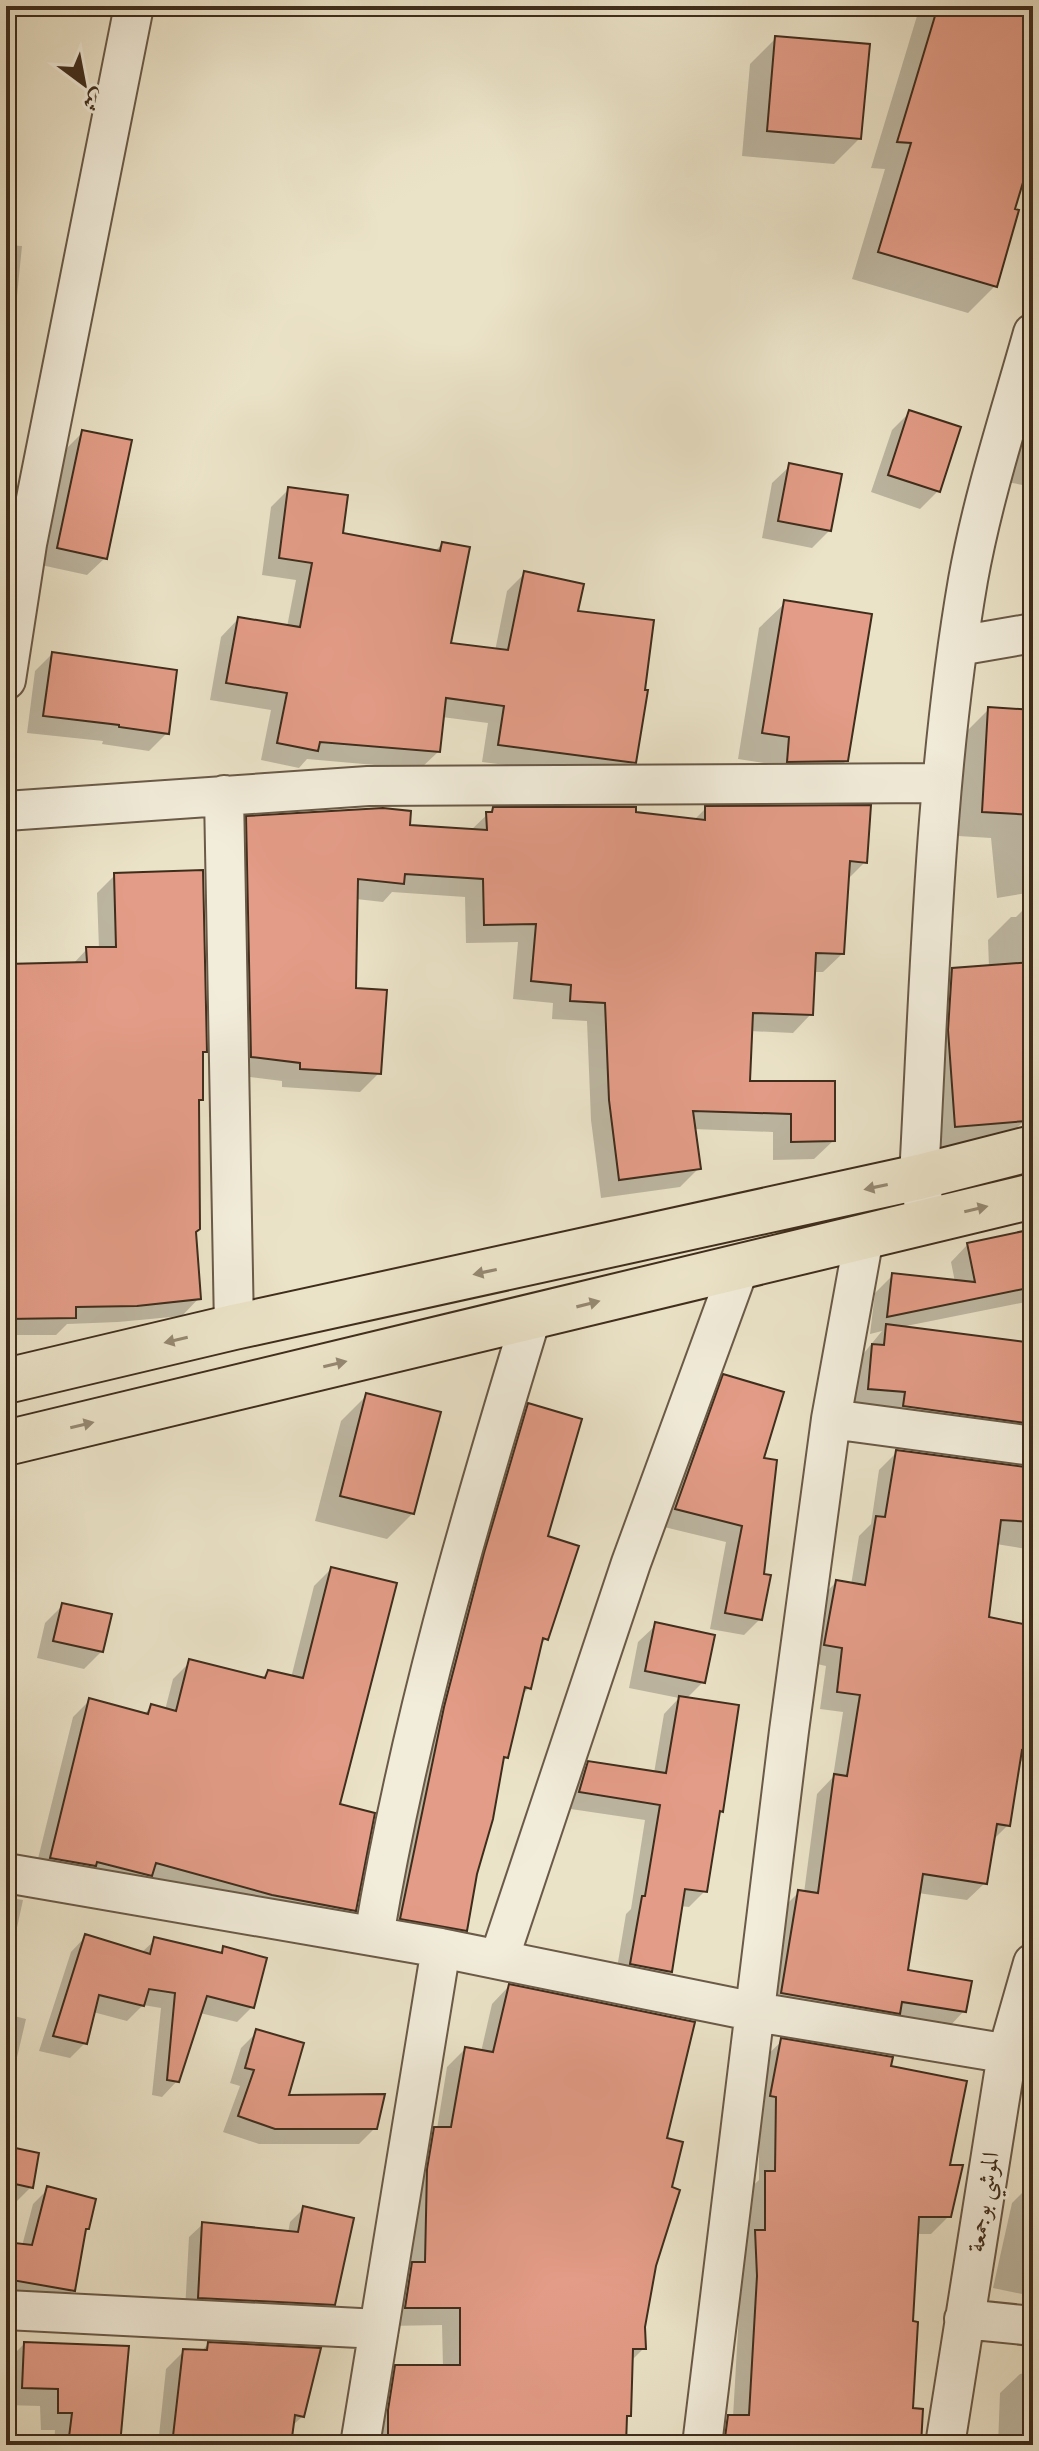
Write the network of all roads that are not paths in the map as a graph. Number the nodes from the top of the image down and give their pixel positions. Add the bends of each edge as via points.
1 (134, 6) edge
2 (1033, 333) edge
3 (1033, 633) edge
4 (958, 646) junction
5 (6, 680) edge
6 (942, 783) junction
7 (224, 795) junction
8 (6, 811) edge
9 (1033, 1148) edge
10 (919, 1177) junction
11 (1033, 1196) edge
12 (926, 1221) junction
13 (864, 1237) junction
14 (740, 1265) junction
15 (531, 1318) junction
16 (234, 1327) junction
17 (6, 1381) edge
18 (831, 1419) junction
19 (6, 1443) edge
20 (1033, 1446) edge
21 (6, 1873) edge
22 (374, 1936) junction
23 (441, 1948) junction
24 (499, 1959) junction
25 (1033, 1963) edge
26 (756, 2012) junction
27 (1020, 2056) edge
28 (6, 2310) edge
29 (964, 2319) junction
30 (1033, 2326) edge
31 (379, 2329) junction
32 (360, 2445) edge
33 (702, 2445) edge
34 (945, 2445) edge

1 - 5 street via 27,544
2 - 4 street via 979,523
3 - 4 street
4 - 6 street
6 - 7 street via 368,786
6 - 10 street
7 - 8 street
7 - 16 street
9 - 10 main road
10 - 12 street
10 -> 16 main road
12 -> 11 main road
12 - 13 main road
13 - 14 main road
13 - 18 street
15 -> 14 main road
14 - 24 street via 631,1563
19 -> 15 main road
15 - 22 street via 435,1653
16 -> 17 main road
18 - 20 street
18 - 26 street
21 - 22 street
22 - 23 street
23 - 24 street
23 - 31 street
24 - 26 street
25 - 27 street, الموشي بوجمعة
26 - 27 street
26 - 33 street
27 - 29 street, الموشي بوجمعة
28 - 31 street
29 - 30 street
29 - 34 street, الموشي بوجمعة
31 - 32 street

